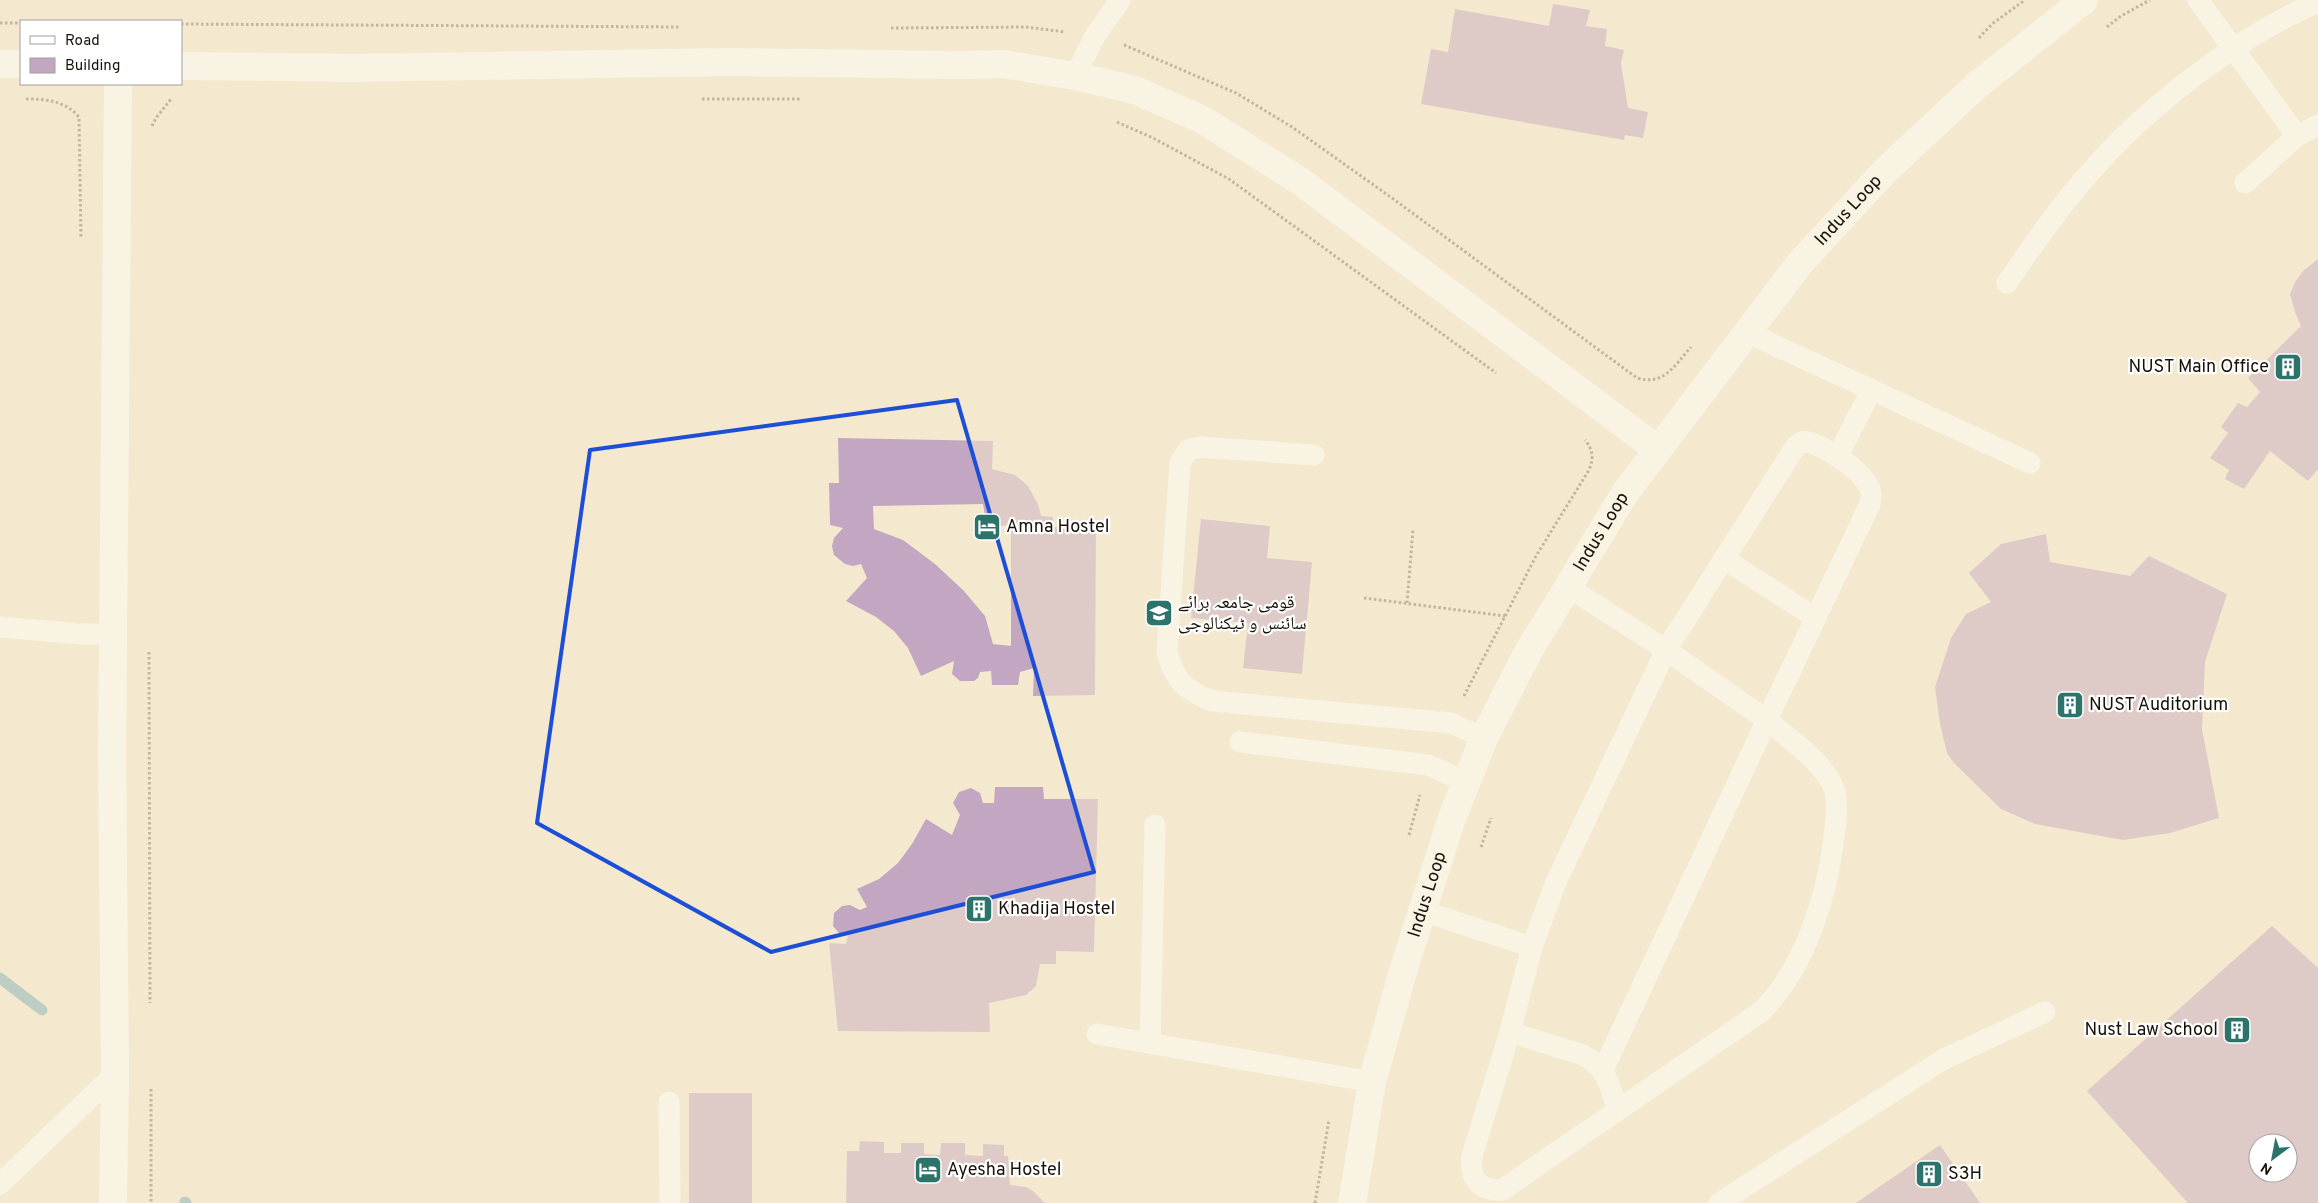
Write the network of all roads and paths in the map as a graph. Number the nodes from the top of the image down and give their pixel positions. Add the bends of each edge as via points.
1 (1120, 0) edge
2 (2084, 0) edge
3 (2150, 0) edge
4 (2198, 0) edge
5 (2318, 2) edge
6 (0, 23) edge
7 (20, 23) edge
8 (2106, 28) dead end
9 (2232, 49) junction
10 (0, 64) edge
11 (20, 64) edge
12 (182, 66) edge
13 (1075, 76) junction
14 (118, 85) edge
15 (18, 98) dead end
16 (177, 98) dead end
17 (698, 98) dead end
18 (806, 99) dead end
19 (1108, 118) dead end
20 (2318, 125) edge
21 (151, 131) dead end
22 (2297, 136) junction
23 (2245, 183) dead end
24 (80, 246) dead end
25 (2007, 283) dead end
26 (1746, 332) junction
27 (1501, 377) dead end
28 (1872, 391) junction
29 (1580, 435) dead end
30 (1657, 449) junction
31 (1314, 455) dead end
32 (1837, 458) junction
33 (2030, 463) dead end
34 (1413, 530) dead end
35 (1724, 559) junction
36 (1568, 587) junction
37 (1364, 598) dead end
38 (1407, 603) junction
39 (1505, 616) junction
40 (1816, 618) junction
41 (0, 627) edge
42 (115, 634) junction
43 (149, 646) dead end
44 (1666, 650) junction
45 (1767, 720) junction
46 (1451, 723) junction
47 (1484, 738) junction
48 (1240, 742) dead end
49 (1428, 765) junction
50 (1465, 781) junction
51 (1494, 810) dead end
52 (1155, 825) dead end
53 (1407, 841) dead end
54 (1480, 847) dead end
55 (1423, 911) junction
56 (1532, 947) junction
57 (150, 1004) dead end
58 (2045, 1012) dead end
59 (1510, 1032) junction
60 (1097, 1034) dead end
61 (1150, 1043) junction
62 (1603, 1070) junction
63 (115, 1074) junction
64 (1340, 1076) junction
65 (1372, 1082) junction
66 (151, 1084) dead end
67 (669, 1102) dead end
68 (1618, 1110) junction
69 (0, 1184) edge
70 (114, 1203) edge
71 (151, 1203) edge
72 (670, 1203) edge
73 (1315, 1203) edge
74 (1352, 1203) edge
75 (1719, 1203) edge

1 - 13 lane via 1095,36
2 - 26 street, Indus Loop via 1976,86 1886,171 1800,263
3 - 8 path
4 - 9 lane
5 - 9 lane
6 - 7 path
9 - 22 lane
9 - 25 lane via 2134,127 2087,175 2045,227
10 - 11 street
12 - 13 street via 353,68 731,62 1004,64
13 - 30 street via 1135,90 1203,120 1300,181
14 - 42 street
15 - 24 path via 45,99 69,106 79,117
16 - 21 path via 169,100
17 - 18 path
19 - 27 path via 1229,179
20 - 22 lane
22 - 23 lane
26 - 28 lane
26 - 30 street, Indus Loop
28 - 32 lane
28 - 33 lane
29 - 39 path via 1592,450 1592,461
30 - 36 street, Indus Loop via 1625,493
31 - 46 lane via 1201,446 1188,450 1180,463 1167,652 1171,668 1180,682 1194,694 1213,701
32 - 35 lane via 1817,444 1804,441 1796,446
32 - 40 lane via 1863,476 1872,491 1870,504
34 - 38 path
35 - 40 lane
35 - 44 lane
36 - 44 lane
36 - 47 street, Indus Loop via 1528,652
37 - 38 path
38 - 39 path
39 - 46 path
40 - 45 lane
41 - 42 lane
42 - 63 street via 112,753
43 - 57 path
44 - 45 lane
44 - 56 lane via 1556,882
45 - 62 lane
45 - 68 lane via 1820,765 1835,791 1831,861 1811,928 1788,978 1762,1011
46 - 47 lane
47 - 50 street, Indus Loop
48 - 49 lane
49 - 50 lane
49 - 53 path
50 - 55 street, Indus Loop
51 - 54 path
52 - 61 lane
55 - 56 lane
55 - 65 street, Indus Loop
56 - 59 lane
58 - 75 lane via 1944,1059
59 - 62 lane via 1583,1056
59 - 68 lane via 1472,1156 1474,1179 1482,1187 1502,1190
60 - 61 lane
61 - 64 lane
62 - 68 lane
63 - 69 lane
63 - 70 street
64 - 65 lane
64 - 73 path via 1324,1144
65 - 74 street, Indus Loop
66 - 71 path
67 - 72 lane

